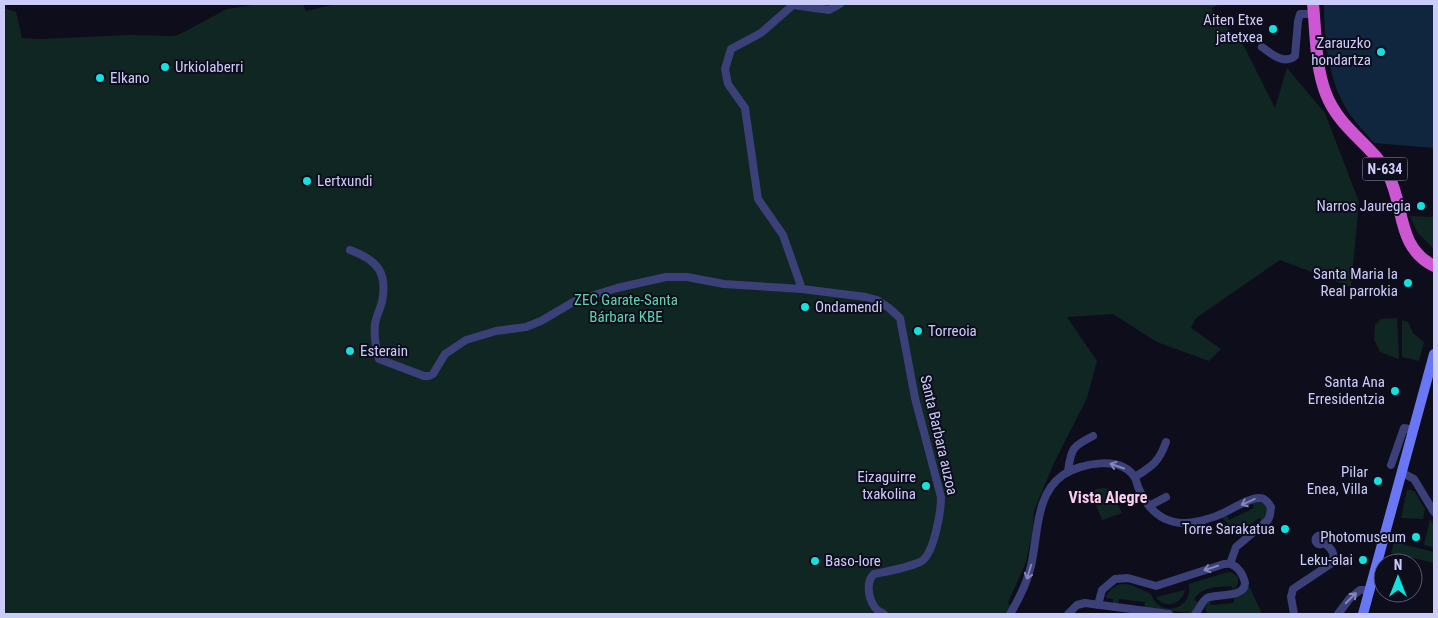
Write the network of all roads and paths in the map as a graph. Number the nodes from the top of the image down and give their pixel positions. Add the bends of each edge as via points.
1 (840, 4) edge
2 (1313, 9) edge
3 (1262, 47) dead end
4 (350, 250) dead end
5 (1434, 264) edge
6 (802, 289) junction
7 (1434, 354) edge
8 (1413, 430) junction
9 (1093, 436) dead end
10 (1166, 442) dead end
11 (1391, 465) dead end
12 (1068, 471) junction
13 (1401, 472) junction
14 (1135, 477) junction
15 (1166, 497) dead end
16 (1149, 506) junction
17 (1434, 512) edge
18 (1323, 542) dead end
19 (1230, 564) junction
20 (1369, 590) junction
21 (1098, 605) junction
22 (1200, 612) edge
23 (884, 614) edge
24 (1010, 614) edge
25 (1068, 614) edge
26 (1169, 614) edge
27 (1294, 614) edge
28 (1338, 614) edge
29 (1363, 614) edge

1 - 6 street via 829,10 793,5 761,33 731,49 725,69 728,84 745,108 758,200 783,235
2 - 3 street via 1300,14 1294,56 1290,59 1276,57
2 - 5 highway, N-634 via 1325,92 1338,116 1389,175 1407,236 1417,253
4 - 6 street, Santa Barbara auzoa via 374,262 383,278 384,289 375,325 379,359 424,376 433,374 445,354 466,340 526,327 574,301 617,288 676,276 724,284
6 - 23 street, Santa Barbara auzoa via 877,300 900,318 941,505 928,556 921,562 870,577 870,598 874,608
7 - 8 main road
8 - 11 street via 1404,428
8 - 13 main road
9 - 12 street via 1076,444
10 - 14 street via 1154,465
14 -> 12 street via 1127,470 1101,462
12 -> 24 street via 1048,488 1025,586
13 - 17 street via 1414,479
13 - 20 main road
14 - 16 street
15 - 16 street
19 -> 16 street via 1236,547 1269,517 1271,507 1265,500 1253,499 1220,515 1182,523 1162,518
18 - 27 street via 1334,555 1332,564 1293,589
19 -> 21 street via 1156,586 1115,578 1102,590
19 - 22 street via 1237,567 1243,577 1242,590 1210,597 1204,601
28 -> 20 street via 1360,590
20 - 29 main road
21 - 25 street via 1077,605
21 - 26 street

